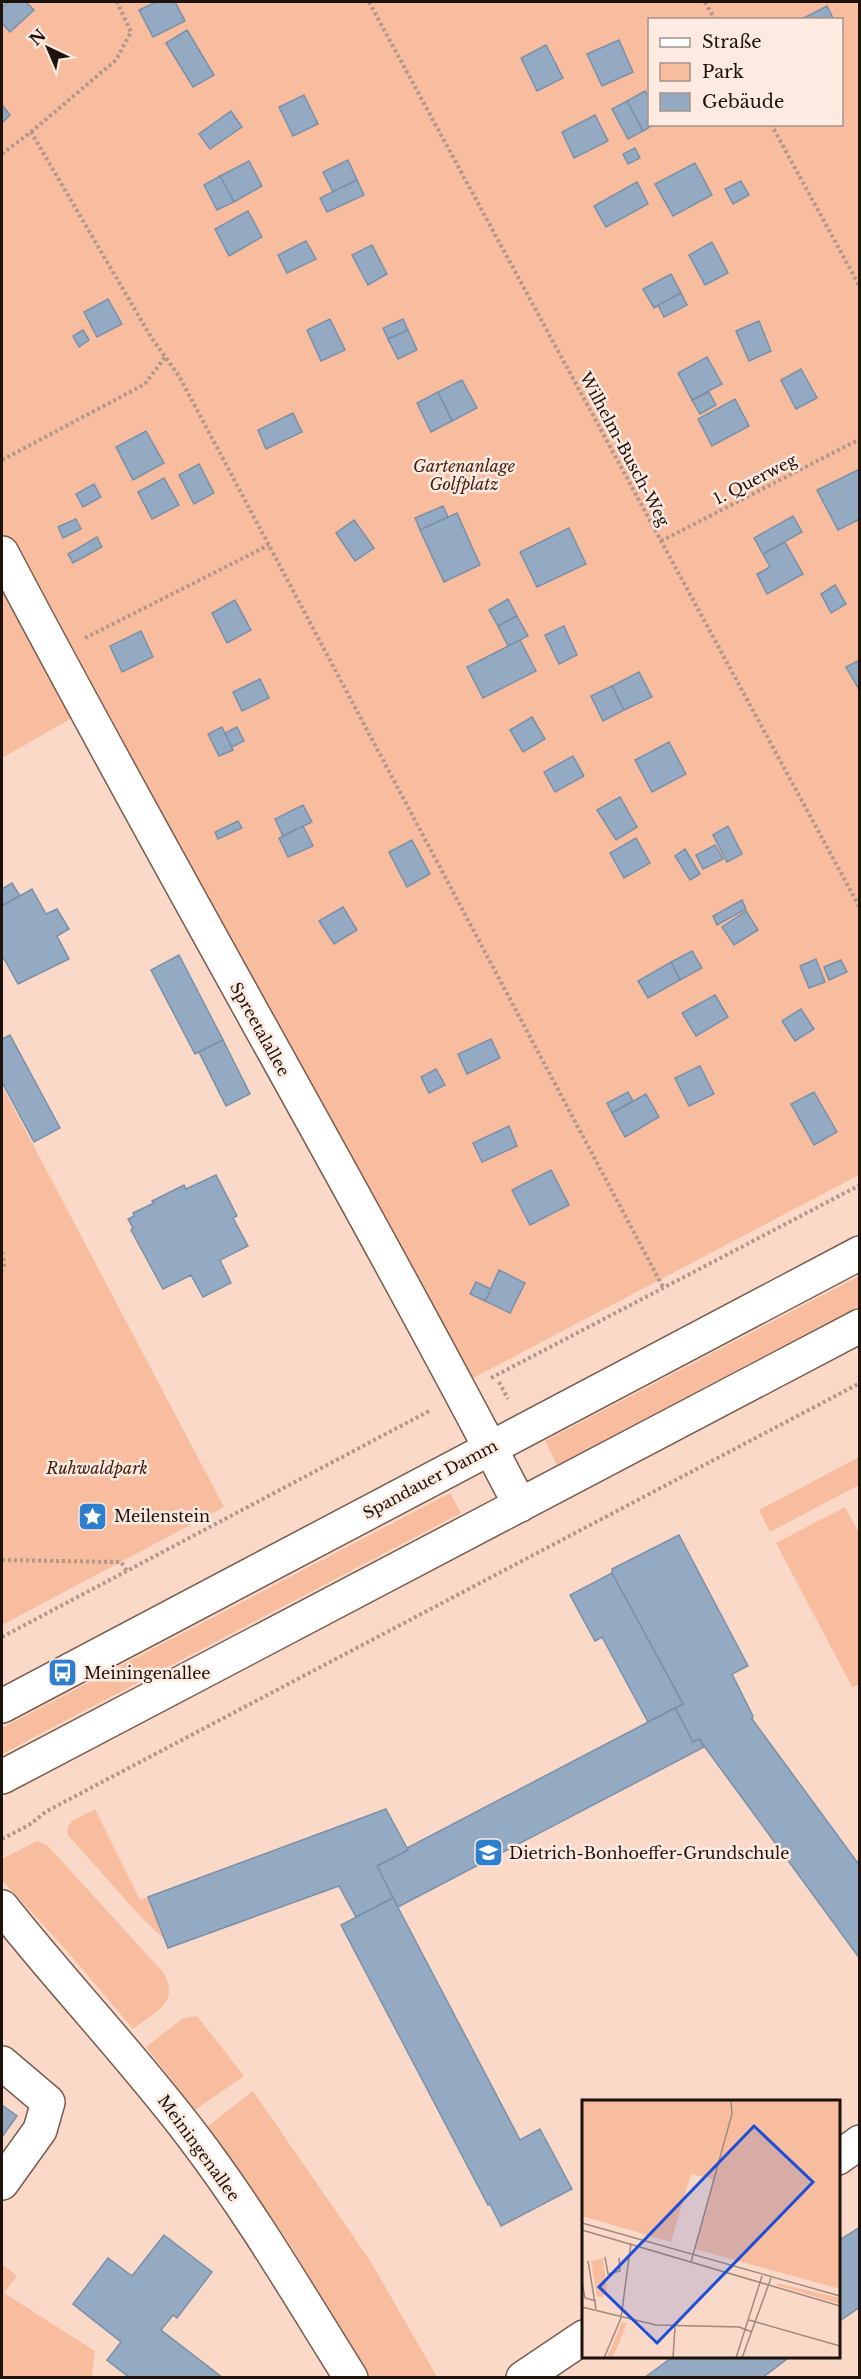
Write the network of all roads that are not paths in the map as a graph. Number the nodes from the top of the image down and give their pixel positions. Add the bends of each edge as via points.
1 (2, 553) edge
2 (860, 1253) edge
3 (860, 1326) edge
4 (490, 1448) junction
5 (520, 1504) junction
6 (2, 1706) edge
7 (2, 1777) edge
8 (2, 1906) edge
9 (2, 2063) edge
10 (860, 2142) edge
11 (840, 2157) edge
12 (2, 2183) edge
13 (582, 2338) edge
14 (351, 2378) edge
15 (523, 2378) edge

1 - 4 main road, Spreetalallee
2 - 4 main road, Spandauer Damm
3 - 5 main road
4 - 5 main road, Spreetalallee
4 - 6 main road, Spandauer Damm
5 - 7 main road
8 - 14 main road, Meiningenallee via 192,2135 273,2253
9 - 12 main road via 48,2102 40,2130
10 - 11 main road
13 - 15 main road

